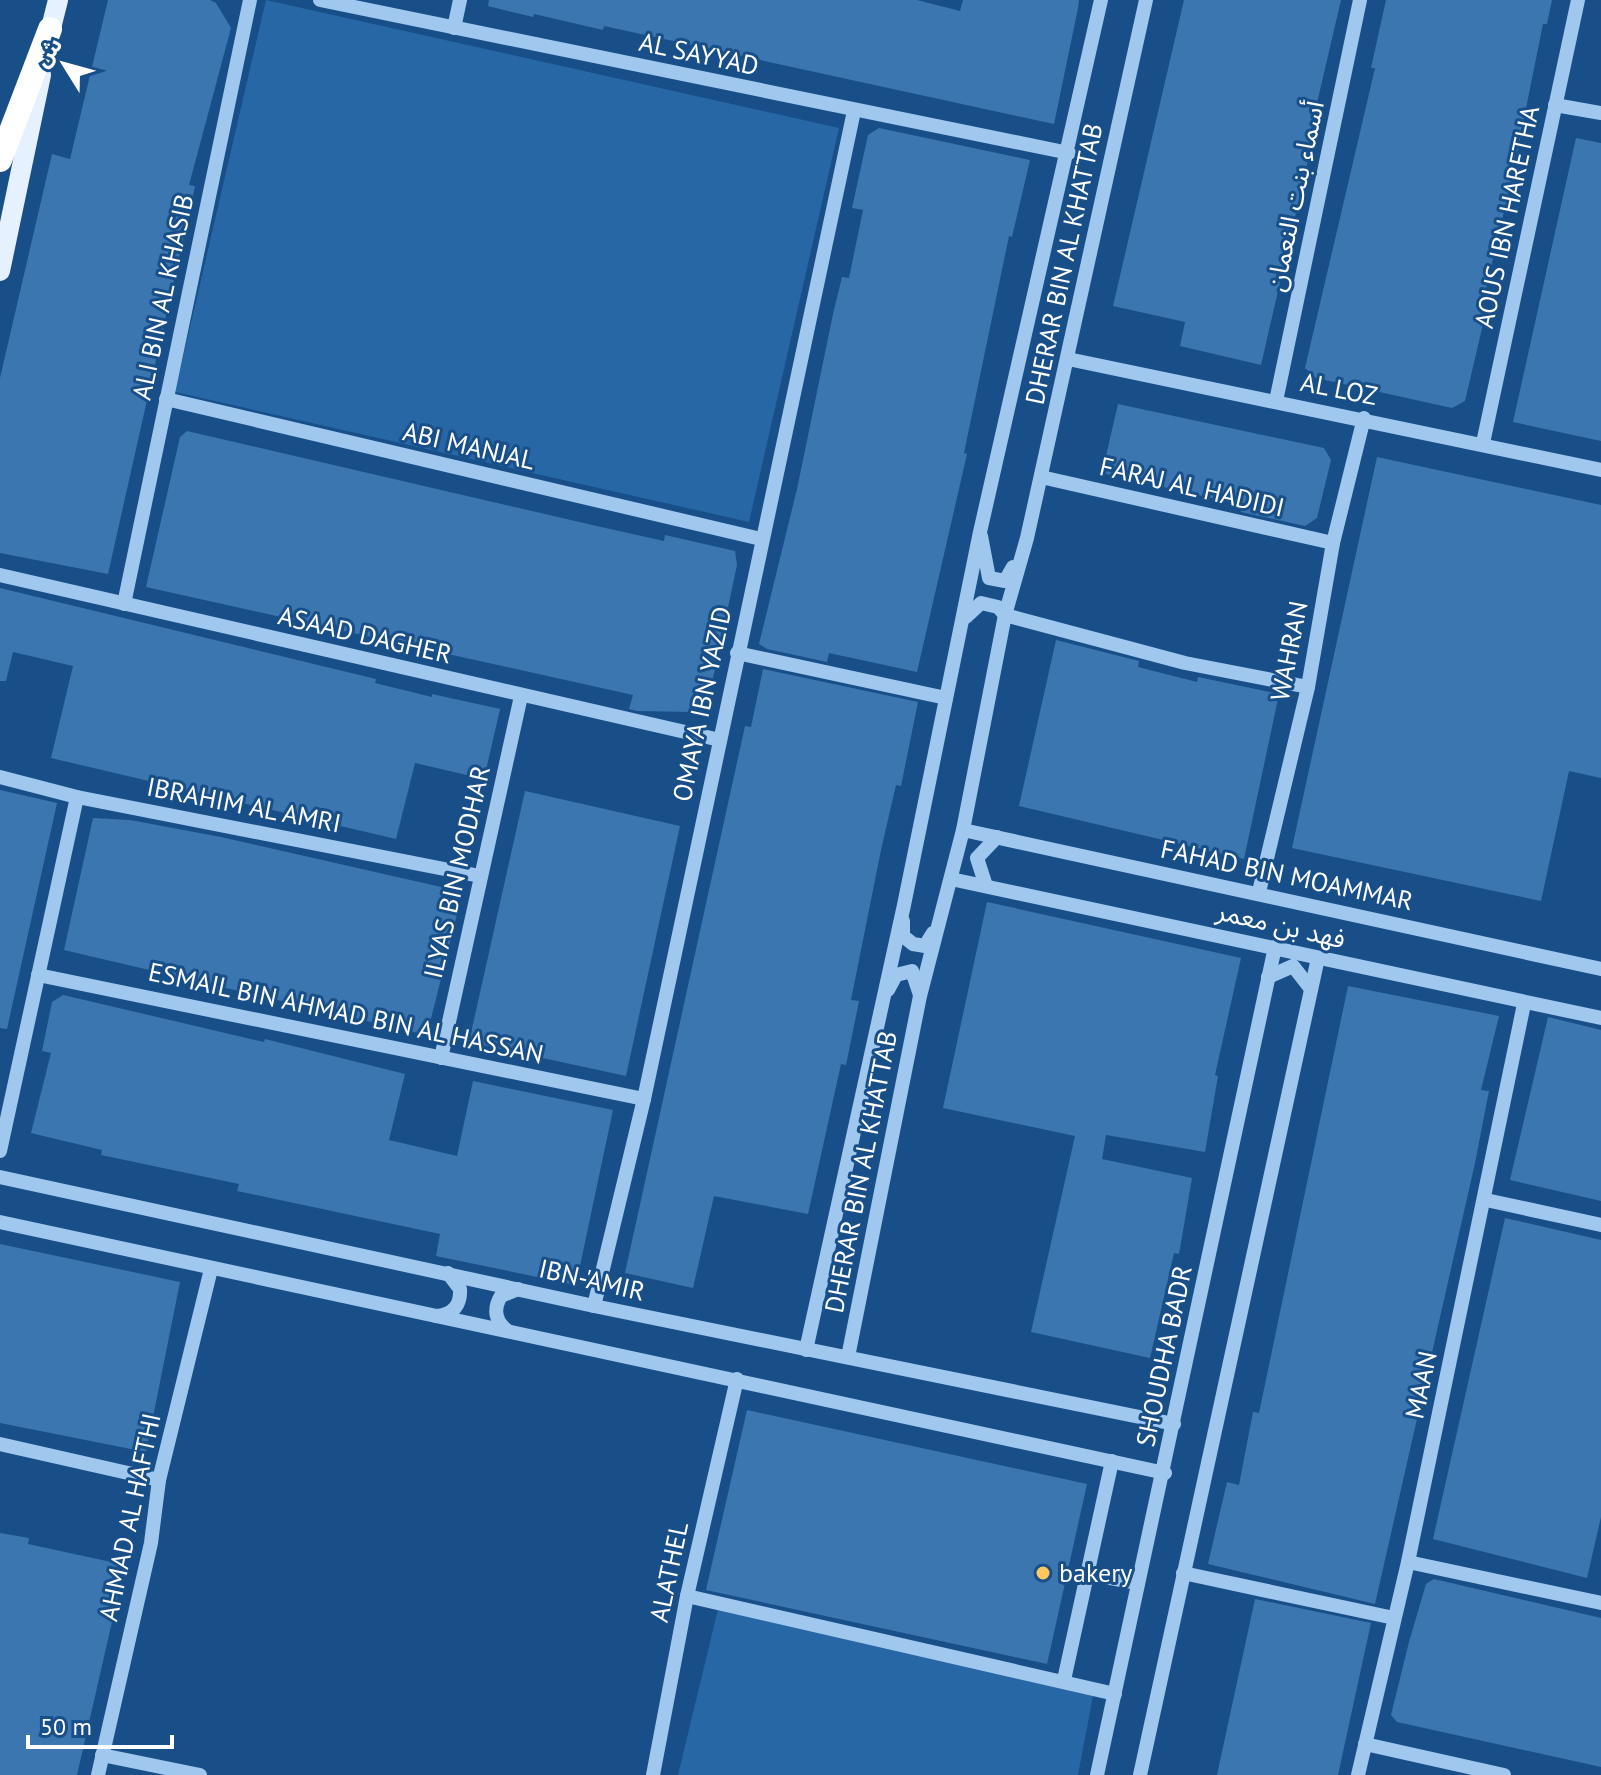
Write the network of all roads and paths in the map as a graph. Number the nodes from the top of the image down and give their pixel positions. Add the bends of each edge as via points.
1 (58, 0) edge
2 (320, 0) edge
3 (460, 0) edge
4 (1101, 0) edge
5 (1146, 0) edge
6 (1360, 0) edge
7 (1578, 0) edge
8 (246, 1) edge
9 (454, 28) junction
10 (50, 29) junction
11 (1555, 105) junction
12 (854, 111) junction
13 (1601, 113) edge
14 (1069, 153) junction
15 (0, 160) edge
16 (0, 271) edge
17 (1068, 359) junction
18 (166, 399) junction
19 (1276, 401) junction
20 (1364, 418) junction
21 (1483, 443) junction
22 (1601, 470) edge
23 (1041, 477) junction
24 (980, 532) junction
25 (1027, 538) junction
26 (761, 539) junction
27 (1333, 543) junction
28 (0, 575) edge
29 (124, 604) junction
30 (1005, 615) junction
31 (964, 621) junction
32 (737, 653) junction
33 (1308, 687) junction
34 (521, 696) junction
35 (946, 698) junction
36 (720, 740) junction
37 (0, 777) edge
38 (77, 797) junction
39 (963, 830) junction
40 (997, 837) junction
41 (480, 876) junction
42 (951, 879) junction
43 (986, 886) junction
44 (1259, 892) junction
45 (904, 905) junction
46 (941, 907) junction
47 (1275, 947) junction
48 (1318, 958) junction
49 (1601, 969) edge
50 (38, 975) junction
51 (1268, 977) junction
52 (1311, 989) junction
53 (920, 996) junction
54 (882, 1002) junction
55 (1524, 1004) junction
56 (1601, 1018) edge
57 (441, 1058) junction
58 (644, 1099) junction
59 (0, 1151) edge
60 (0, 1177) edge
61 (1486, 1200) junction
62 (0, 1222) edge
63 (1601, 1225) edge
64 (211, 1269) junction
65 (442, 1271) junction
66 (526, 1290) junction
67 (594, 1306) junction
68 (432, 1316) junction
69 (514, 1333) junction
70 (806, 1350) junction
71 (848, 1357) junction
72 (737, 1379) junction
73 (1174, 1424) junction
74 (0, 1444) edge
75 (1112, 1461) junction
76 (1165, 1473) junction
77 (159, 1480) junction
78 (1408, 1562) junction
79 (1183, 1573) junction
80 (1088, 1574) junction
81 (1138, 1583) junction
82 (687, 1596) junction
83 (1601, 1602) edge
84 (1394, 1618) junction
85 (1064, 1680) junction
86 (1115, 1694) junction
87 (1365, 1744) junction
88 (102, 1755) junction
89 (1099, 1771) edge
90 (98, 1775) edge
91 (200, 1775) edge
92 (653, 1775) edge
93 (1139, 1775) edge
94 (1358, 1775) edge
95 (1504, 1775) edge

1 - 10 main road
2 - 9 street, AL SAYYAD
3 - 9 street
4 - 14 street, DHERAR BIN AL KHATTAB
5 - 17 street, DHERAR BIN AL KHATTAB
6 - 19 street, أسماء بنت النعمان
7 - 11 street, AOUS IBN HARETHA
8 - 18 street, ALI BIN AL KHASIB
9 - 12 street, AL SAYYAD
10 - 15 highway
10 - 16 main road
11 - 13 street
11 - 21 street, AOUS IBN HARETHA
12 - 14 street, AL SAYYAD
12 - 26 street, OMAYA IBN YAZID
14 - 24 street, DHERAR BIN AL KHATTAB
17 - 19 street, AL LOZ
17 - 23 street, DHERAR BIN AL KHATTAB
18 - 26 street, ABI MANJAL
18 - 29 street, ALI BIN AL KHASIB
19 - 20 street, AL LOZ
20 - 21 street, AL LOZ
20 - 27 street, WAHRAN
21 - 22 street, AL LOZ
23 - 25 street, DHERAR BIN AL KHATTAB
23 - 27 street, FARAJ AL HADIDI
24 - 25 street, DHERAR BIN AL KHATTAB via 989,578 1005,581
24 - 31 street, DHERAR BIN AL KHATTAB
25 - 30 street, DHERAR BIN AL KHATTAB
26 - 32 street, OMAYA IBN YAZID
27 - 33 street, WAHRAN
28 - 29 street, ASAAD DAGHER
29 - 34 street, ASAAD DAGHER
30 - 31 street via 998,607 981,603
30 - 33 street via 1185,663
30 - 39 street, DHERAR BIN AL KHATTAB
31 - 35 street, DHERAR BIN AL KHATTAB
32 - 35 street
32 - 36 street, OMAYA IBN YAZID
33 - 44 street, WAHRAN
34 - 36 street, ASAAD DAGHER
34 - 41 street, ILYAS BIN MODHAR
35 - 45 street, DHERAR BIN AL KHATTAB
36 - 58 street, OMAYA IBN YAZID
37 - 38 street, IBRAHIM AL AMRI
38 - 41 street, IBRAHIM AL AMRI
38 - 50 street
39 - 40 street, FAHAD BIN MOAMMAR
39 - 42 street, DHERAR BIN AL KHATTAB
40 - 43 street via 977,858
40 - 44 street, FAHAD BIN MOAMMAR
41 - 57 street, ILYAS BIN MODHAR
42 - 43 street, فهد بن معمر
42 - 46 street, DHERAR BIN AL KHATTAB
43 - 47 street, فهد بن معمر
44 - 49 street, FAHAD BIN MOAMMAR
45 - 46 street, DHERAR BIN AL KHATTAB via 903,936 919,947 931,938
45 - 54 street, DHERAR BIN AL KHATTAB
46 - 53 street, DHERAR BIN AL KHATTAB
47 - 48 street, فهد بن معمر
47 - 51 street, SHOUDHA BADR
48 - 52 street
48 - 55 street, فهد بن معمر
50 - 57 street, ESMAIL BIN AHMAD BIN AL HASSAN
50 - 59 street
51 - 52 street via 1293,966
51 - 73 street, SHOUDHA BADR
52 - 79 street
53 - 54 street, DHERAR BIN AL KHATTAB via 912,971 896,975
53 - 71 street, DHERAR BIN AL KHATTAB
54 - 70 street, DHERAR BIN AL KHATTAB
55 - 56 street, فهد بن معمر
55 - 61 street, MAAN
57 - 58 street, ESMAIL BIN AHMAD BIN AL HASSAN
58 - 67 street, OMAYA IBN YAZID
60 - 65 street, IBN-'AMIR
61 - 63 street
61 - 78 street, MAAN
62 - 64 street
64 - 68 street
64 - 77 street, AHMAD AL HAFTHI
65 - 66 street, IBN-'AMIR
65 - 68 street via 458,1283 459,1302 445,1316
66 - 67 street, IBN-'AMIR
66 - 69 street via 506,1292 498,1302 498,1322
67 - 70 street, IBN-'AMIR
68 - 69 street
69 - 72 street
70 - 71 street, IBN-'AMIR
71 - 73 street, IBN-'AMIR
72 - 75 street
72 - 82 street, ALATHEL
73 - 76 street, SHOUDHA BADR
74 - 77 street
75 - 76 street
75 - 80 street
76 - 81 street, SHOUDHA BADR
77 - 88 street, AHMAD AL HAFTHI via 151,1543
78 - 83 street
78 - 84 street, MAAN
79 - 84 street
79 - 93 street
80 - 81 street
80 - 85 street
81 - 86 street, SHOUDHA BADR
82 - 85 street
82 - 92 street, ALATHEL
84 - 87 street, MAAN
85 - 86 street
86 - 89 street, SHOUDHA BADR
87 - 94 street, MAAN
87 - 95 street
88 - 90 street, AHMAD AL HAFTHI
88 - 91 street

